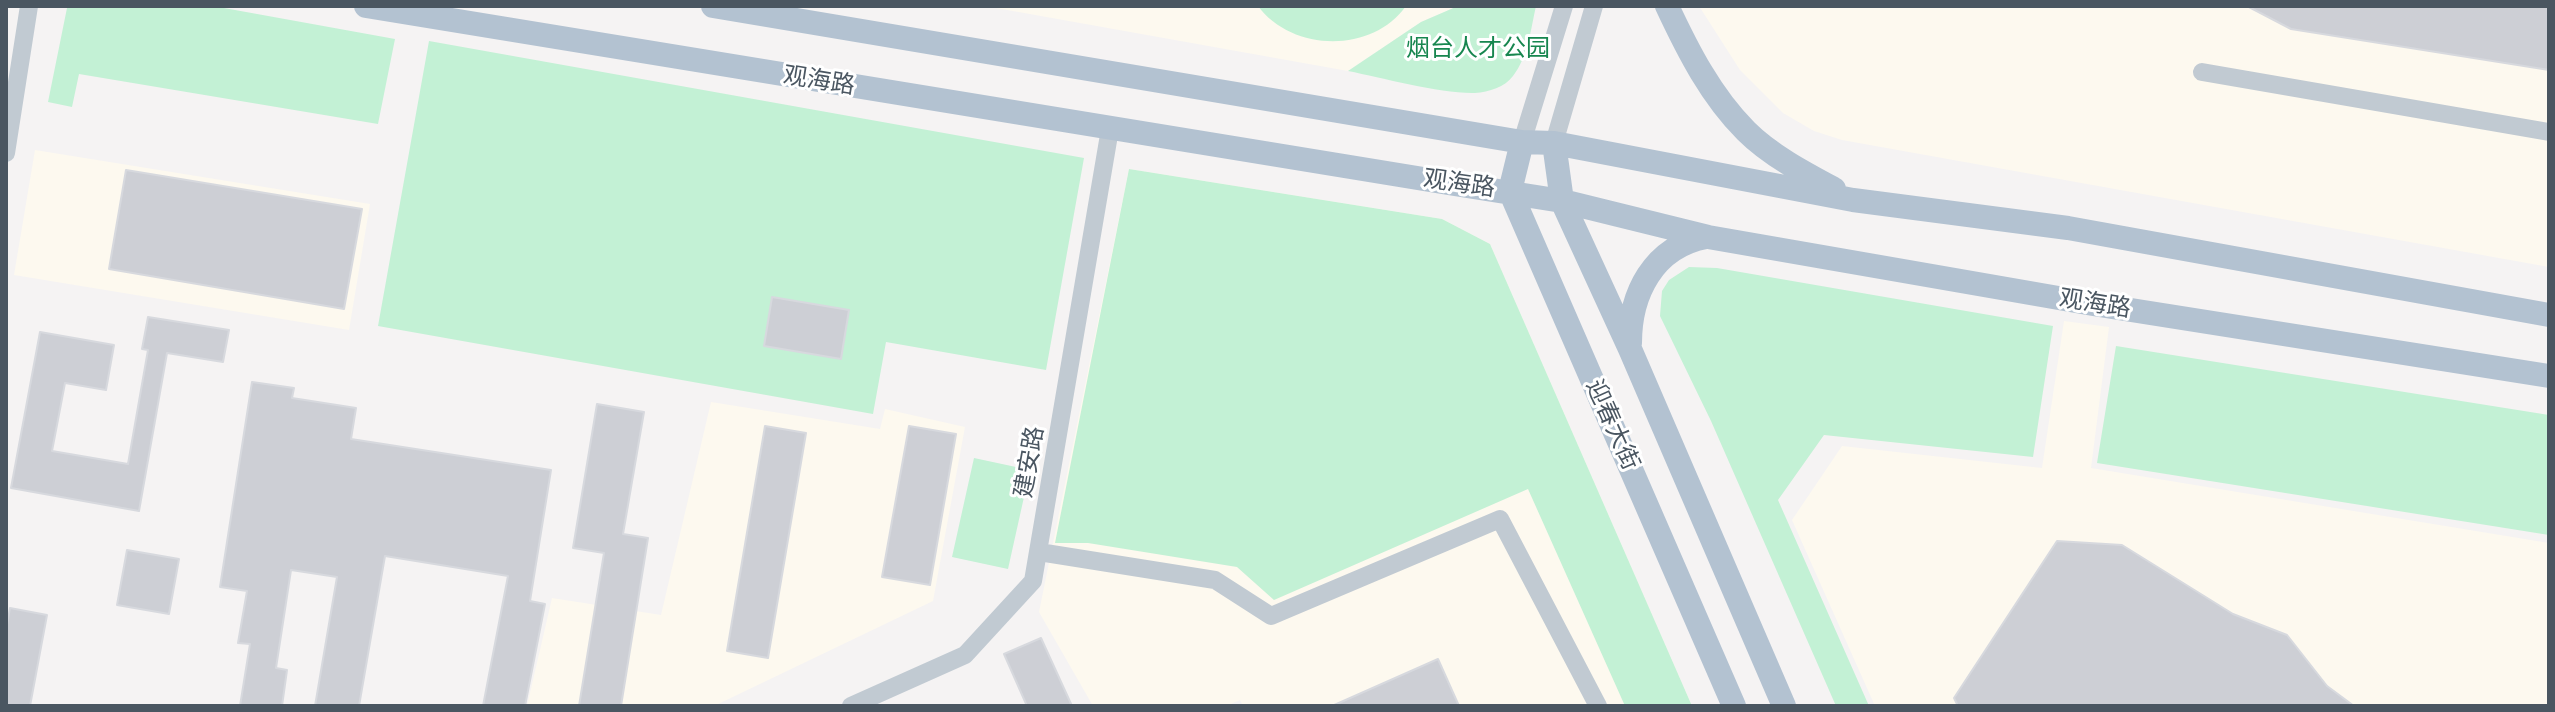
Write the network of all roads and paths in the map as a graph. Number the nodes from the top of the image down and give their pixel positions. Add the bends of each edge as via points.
1 (29, 6) edge
2 (366, 6) edge
3 (713, 6) edge
4 (1564, 6) edge
5 (1594, 6) edge
6 (1667, 6) edge
7 (2202, 72) dead end
8 (1110, 129) junction
9 (2549, 132) edge
10 (1522, 142) junction
11 (1554, 143) junction
12 (6, 153) edge
13 (1510, 191) junction
14 (1853, 200) junction
15 (1562, 201) junction
16 (1708, 237) junction
17 (2549, 315) edge
18 (1630, 349) junction
19 (2549, 376) edge
20 (1039, 552) junction
21 (851, 706) edge
22 (1598, 706) edge
23 (1734, 706) edge
24 (1784, 706) edge

1 - 12 street
2 - 8 main road, 观海路
3 - 10 main road
4 - 10 street
5 - 11 street
6 - 14 main road via 1688,53 1747,132
7 - 9 street
8 - 13 main road, 观海路
8 - 20 street, 建安路
10 - 11 main road
10 - 13 main road
11 - 14 main road
11 - 15 main road, 迎春大街
13 - 15 main road, 观海路
13 - 23 main road, 迎春大街
14 - 17 main road via 2068,228
15 - 16 main road, 观海路
15 - 18 main road, 迎春大街
16 - 18 main road via 1687,241 1647,276 1630,319
16 - 19 main road, 观海路
18 - 24 main road, 迎春大街
20 - 21 street, 建安路 via 1033,581 965,655
20 - 22 street via 1215,580 1271,616 1500,519

